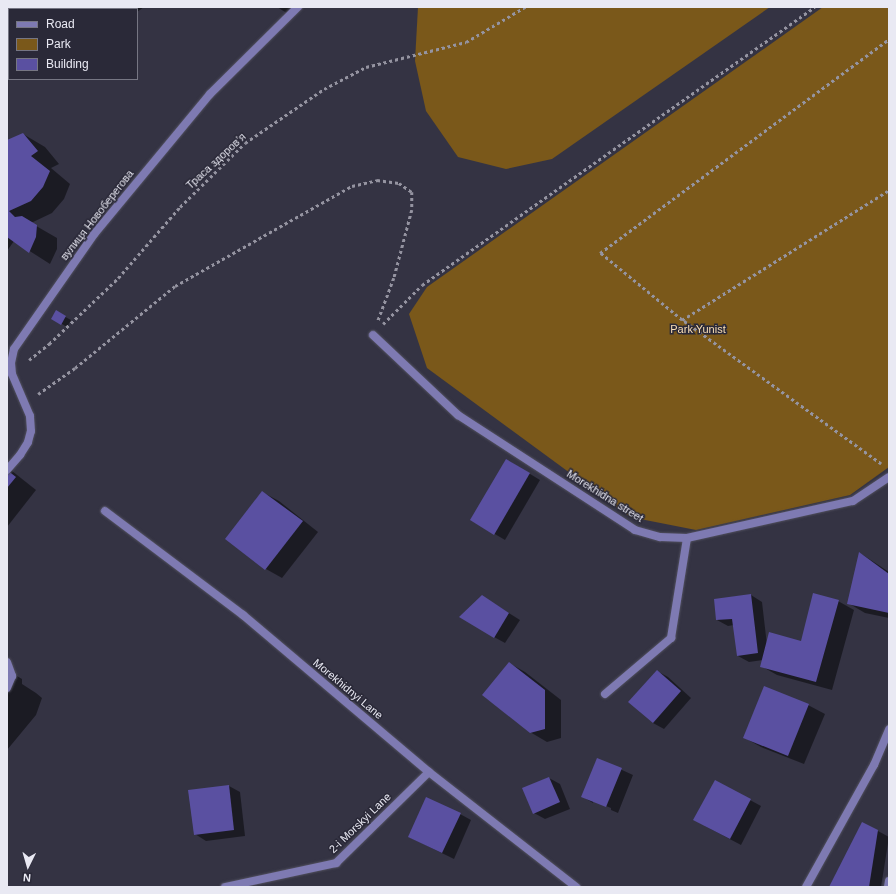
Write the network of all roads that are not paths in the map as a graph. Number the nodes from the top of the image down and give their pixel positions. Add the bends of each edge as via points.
1 (298, 7) edge
2 (373, 335) road end
3 (7, 470) edge
4 (889, 477) edge
5 (105, 511) dead end
6 (687, 538) junction
7 (7, 662) edge
8 (7, 688) edge
9 (605, 694) dead end
10 (889, 729) edge
11 (429, 772) junction
12 (889, 881) edge
13 (225, 887) edge
14 (576, 887) edge
15 (806, 887) edge
16 (888, 887) edge

1 - 3 street, вулиця Новоберегова via 210,94 95,233 14,349 10,363 12,374 30,416 31,431 28,442
2 - 6 street, Morekhidna street via 458,415 471,424 635,530 660,537
4 - 6 street, Morekhidna street via 853,502
5 - 11 street, Morekhidnyi Lane via 243,615
6 - 9 street via 671,638
7 - 8 street via 12,676
10 - 15 street via 874,764
11 - 13 street, 2-i Morskyi Lane via 336,862
11 - 14 street, Morekhidnyi Lane
12 - 16 street

